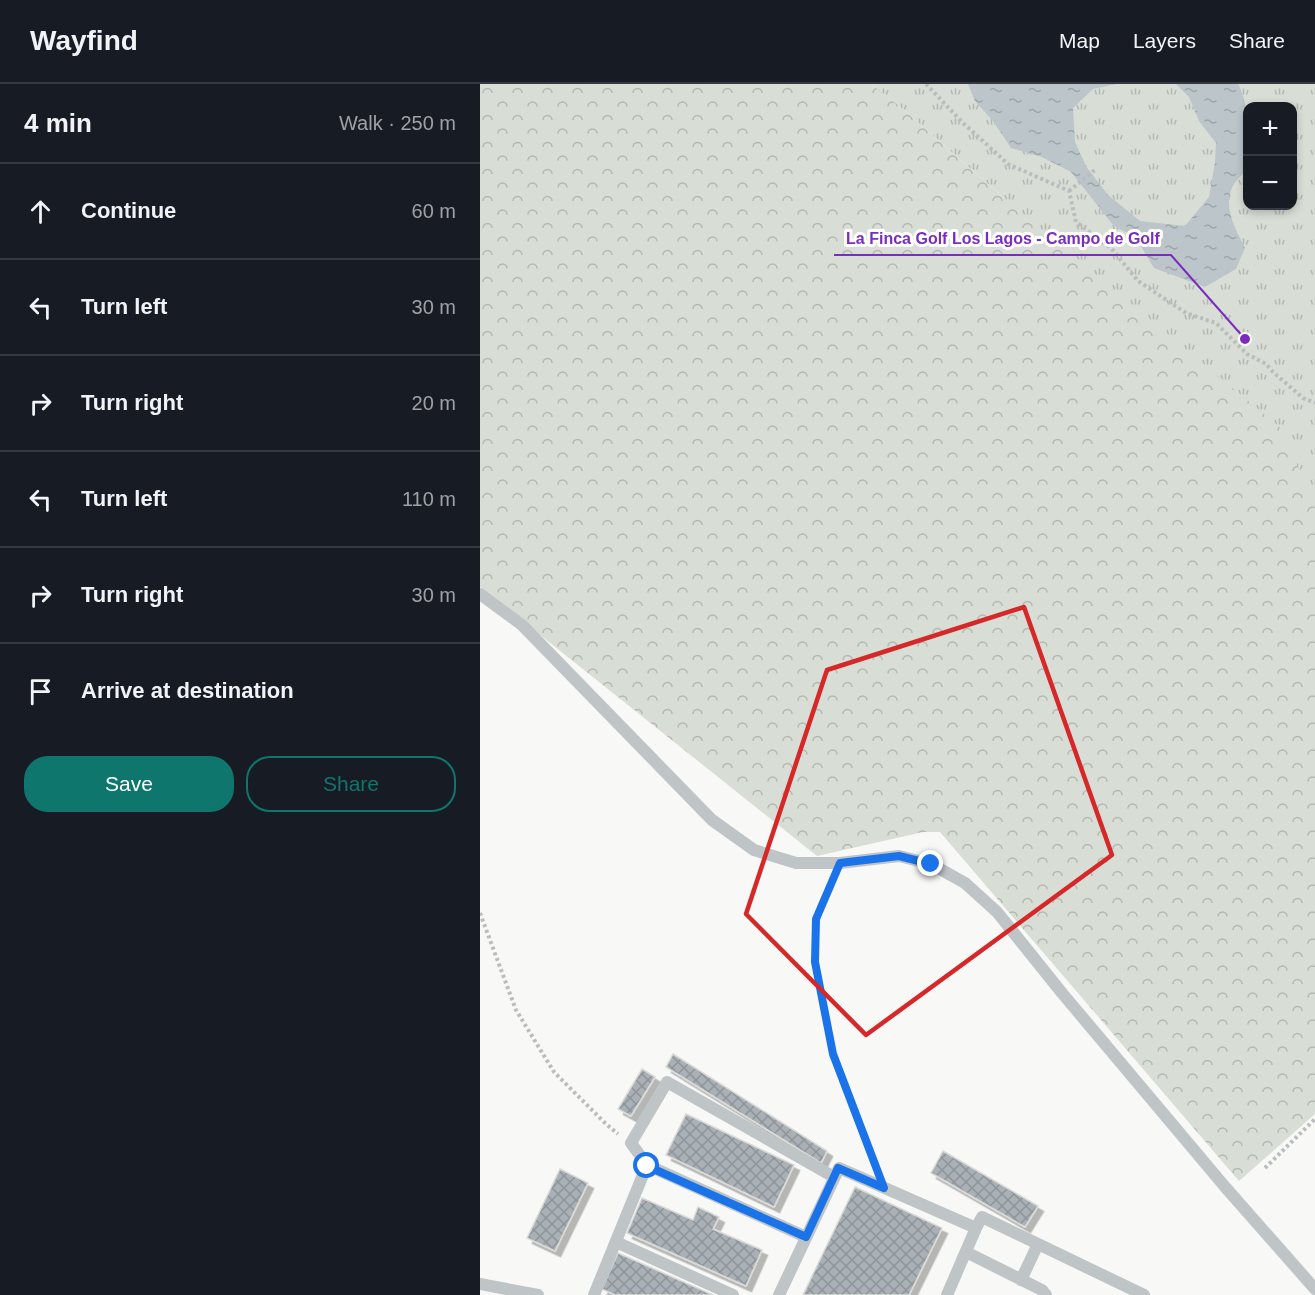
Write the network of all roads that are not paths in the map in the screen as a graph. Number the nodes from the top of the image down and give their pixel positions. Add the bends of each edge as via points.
1 (480, 594) edge
2 (647, 1166) junction
3 (834, 1178) junction
4 (976, 1228) junction
5 (806, 1237) junction
6 (616, 1242) junction
7 (1038, 1244) junction
8 (966, 1252) junction
9 (1021, 1280) junction
10 (480, 1284) edge
11 (1315, 1289) edge
12 (538, 1295) edge
13 (594, 1295) edge
14 (733, 1295) edge
15 (779, 1295) edge
16 (947, 1295) edge
17 (1046, 1295) edge
18 (1144, 1295) edge

1 - 11 lane via 522,625 712,820 754,850 796,863 899,856 931,864 965,884 997,912
2 - 3 lane via 631,1143 667,1082
2 - 5 lane
2 - 6 lane
3 - 4 lane via 838,1168
3 - 5 lane
4 - 7 lane via 981,1217
4 - 8 lane
5 - 15 lane
6 - 13 lane
6 - 14 lane
7 - 9 lane
7 - 18 lane
8 - 9 lane
8 - 16 lane
9 - 17 lane
10 - 12 lane

